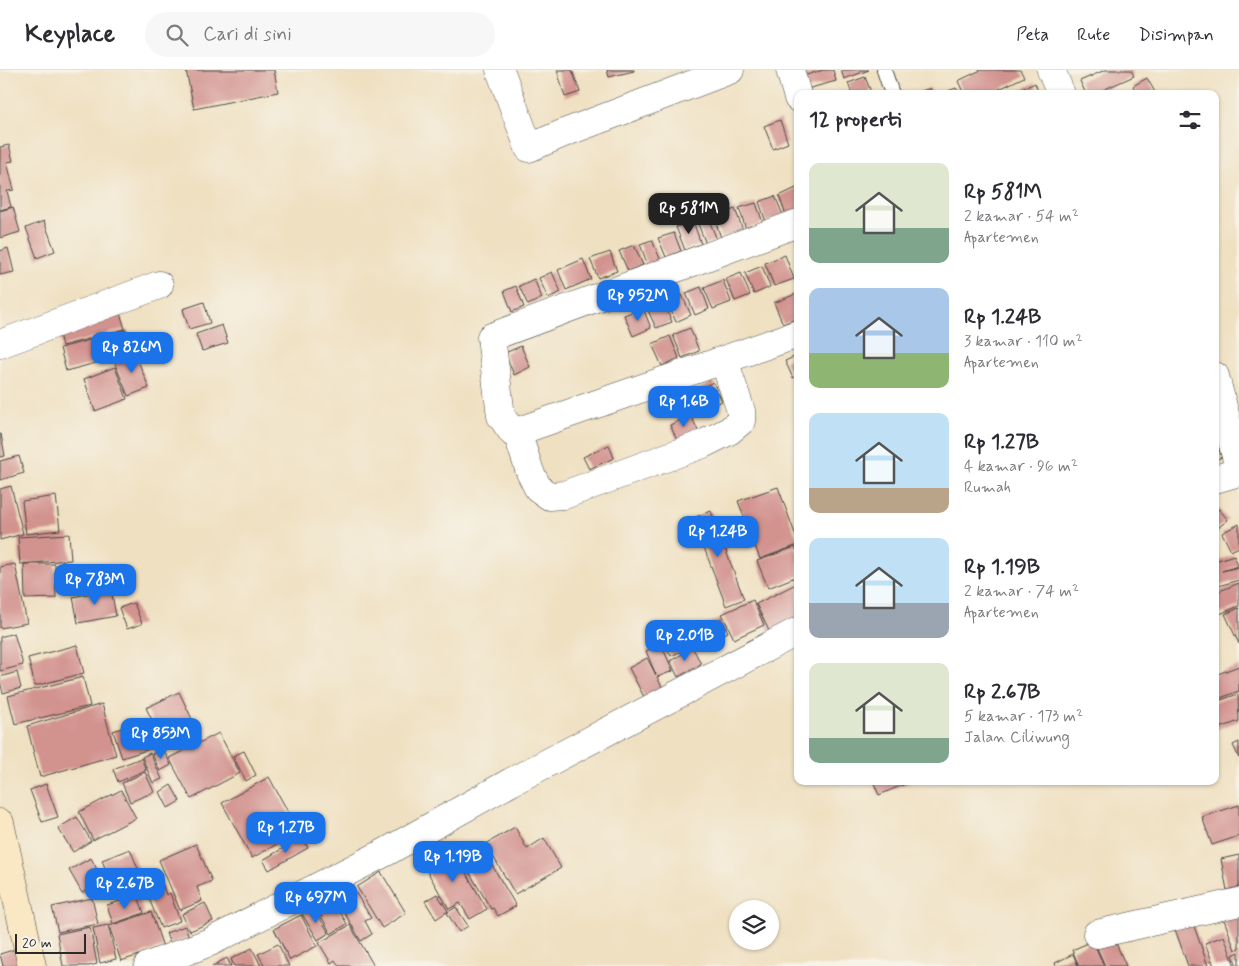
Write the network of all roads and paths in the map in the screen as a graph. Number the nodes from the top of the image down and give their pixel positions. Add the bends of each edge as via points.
1 (500, 70) edge
2 (730, 70) edge
3 (790, 70) edge
4 (884, 70) edge
5 (1051, 70) edge
6 (796, 90) edge
7 (891, 90) edge
8 (1059, 90) edge
9 (794, 224) edge
10 (159, 285) dead end
11 (794, 335) edge
12 (0, 344) edge
13 (724, 360) junction
14 (1219, 391) edge
15 (517, 432) junction
16 (1239, 468) edge
17 (1239, 472) edge
18 (1219, 478) edge
19 (794, 633) edge
20 (0, 823) edge
21 (1239, 902) edge
22 (1097, 934) dead end
23 (32, 966) edge
24 (148, 966) edge

1 - 2 street via 529,148
3 - 6 street
4 - 7 lane
5 - 8 street
9 - 15 street via 491,337 500,416 513,433
10 - 12 street
11 - 13 street
13 - 15 street
13 - 15 street via 741,411 741,420 729,431 703,444 564,495 549,496 538,488
14 - 16 street
17 - 18 street
19 - 24 street via 511,782 386,852 210,942
20 - 23 main road
21 - 22 street

